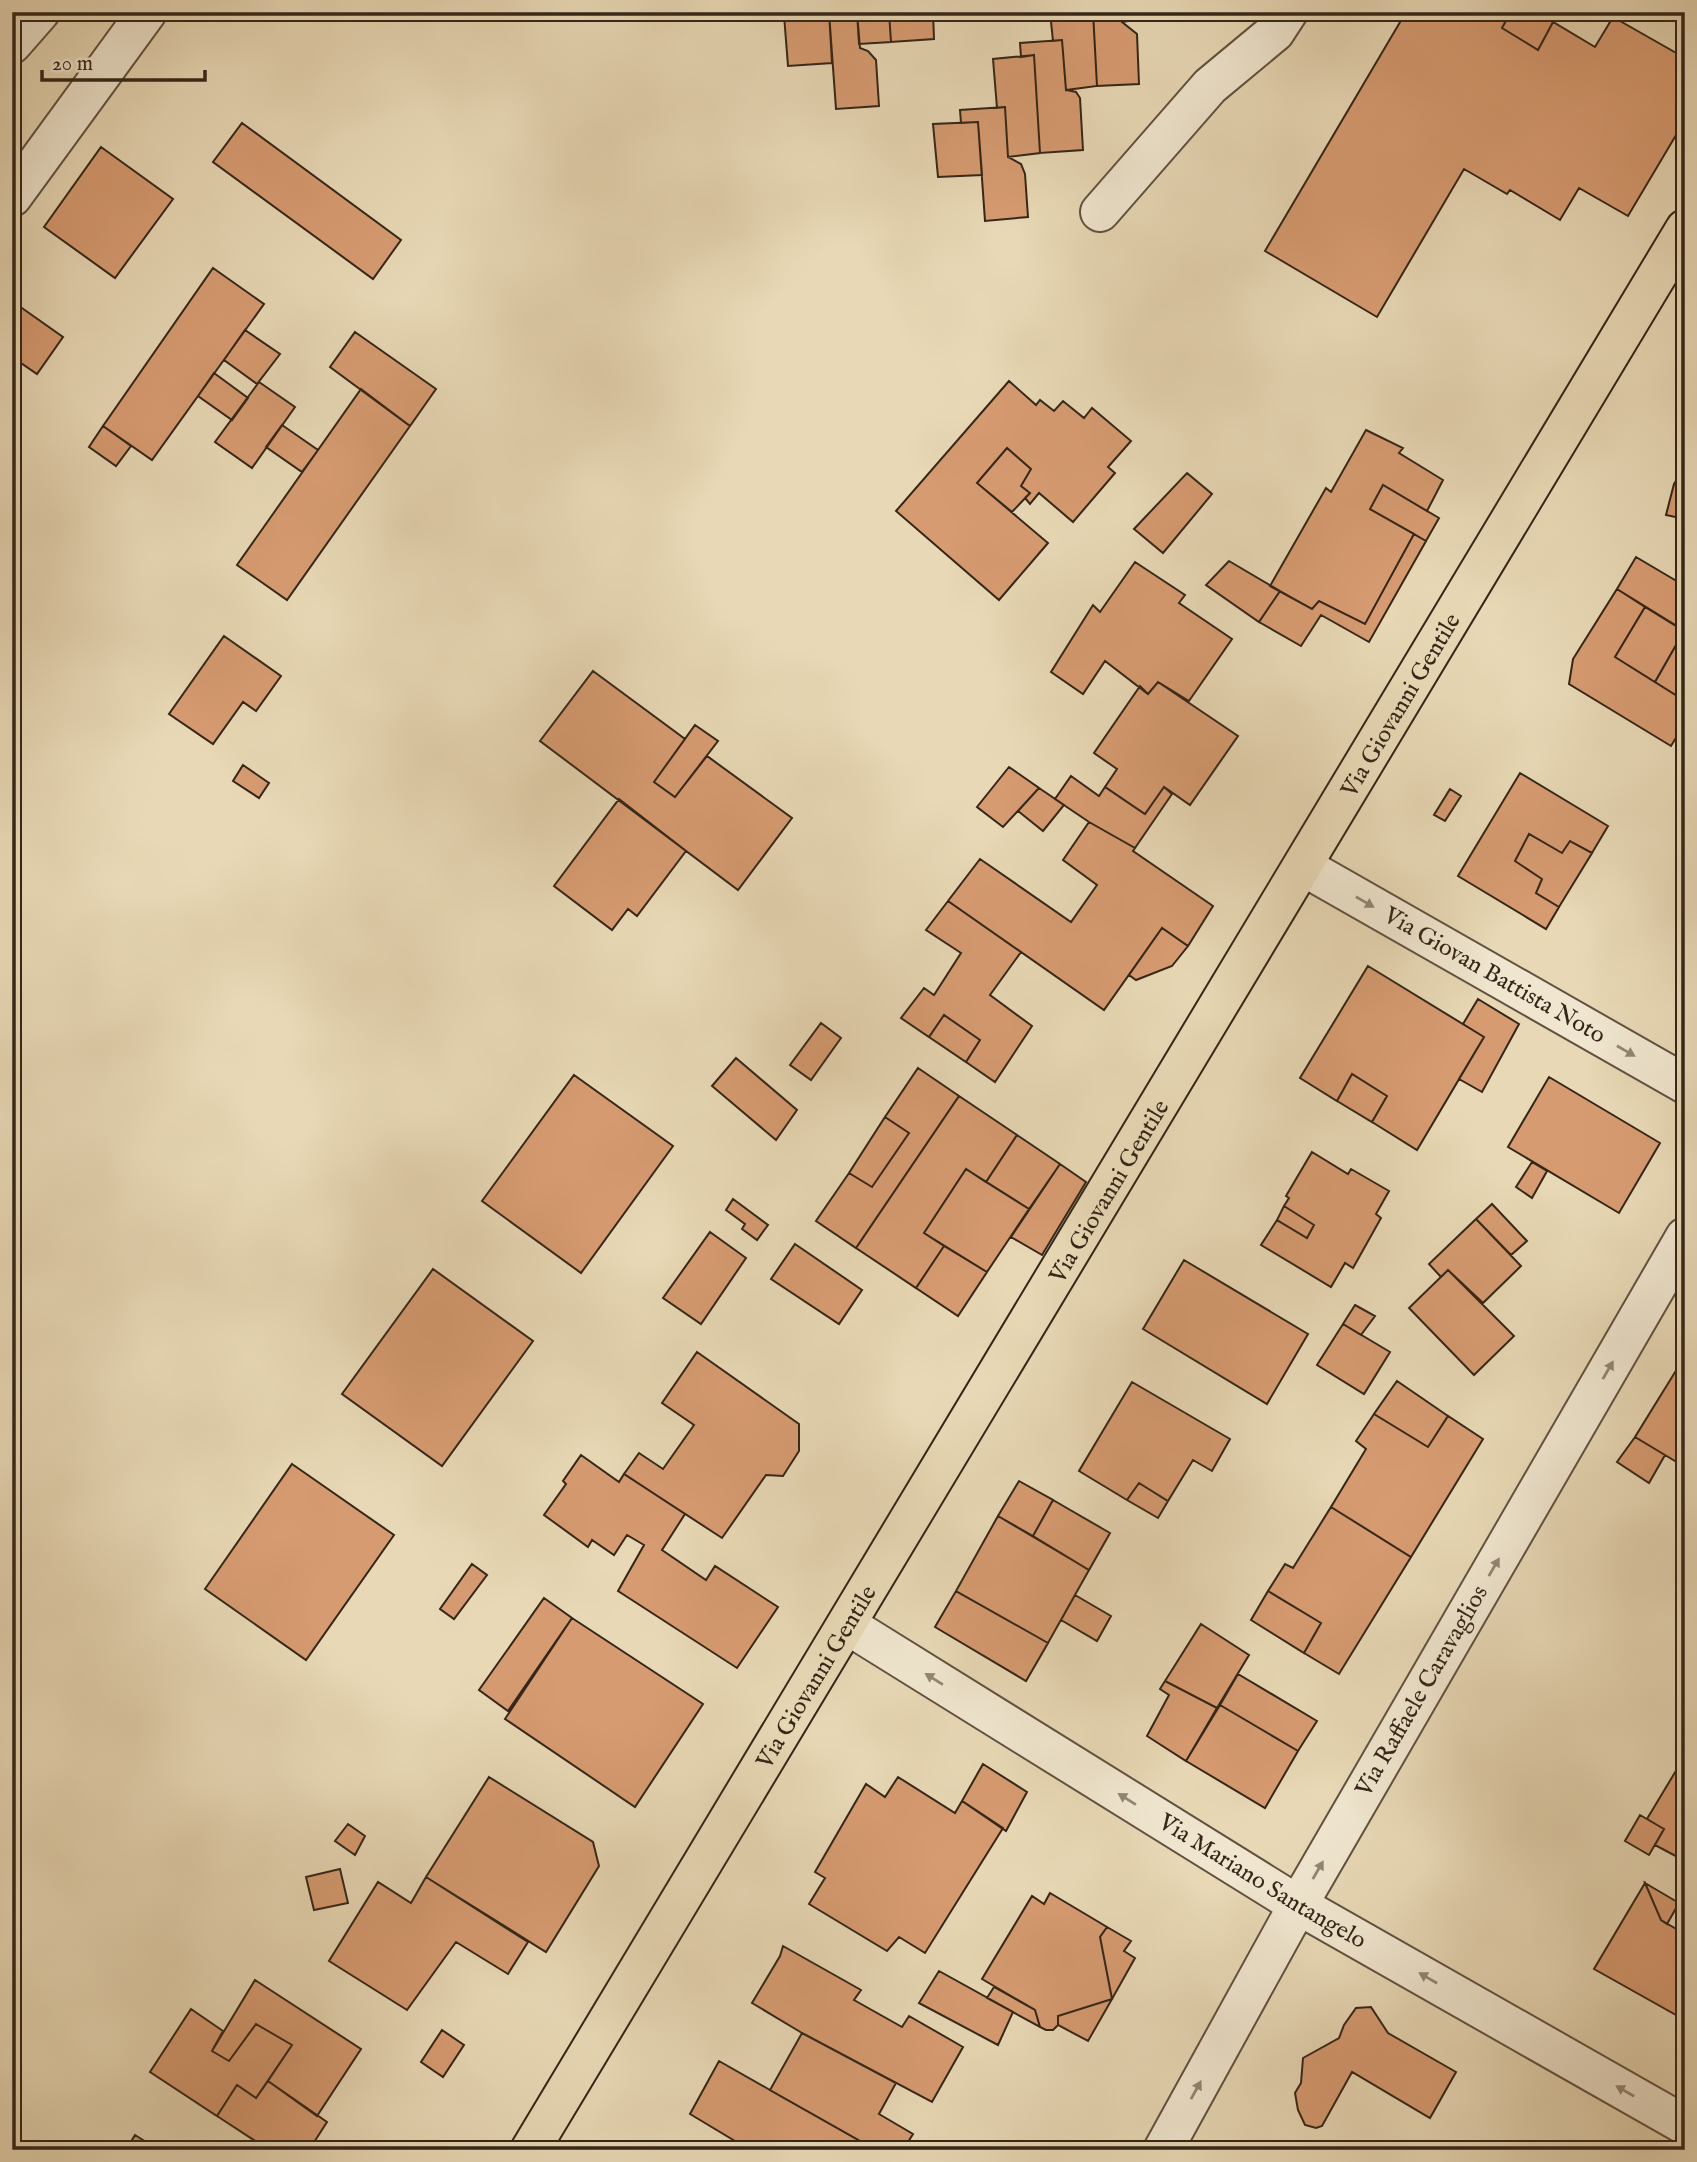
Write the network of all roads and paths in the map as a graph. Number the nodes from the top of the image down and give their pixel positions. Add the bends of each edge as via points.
1 (40, 12) edge
2 (147, 12) edge
3 (1288, 12) edge
4 (12, 44) edge
5 (12, 197) edge
6 (1100, 212) dead end
7 (1685, 229) edge
8 (1306, 868) junction
9 (1685, 1084) edge
10 (1685, 1237) edge
11 (849, 1626) junction
12 (1298, 1905) junction
13 (1685, 2125) edge
14 (530, 2150) edge
15 (1163, 2150) edge

1 - 4 street
2 - 5 street
3 - 6 street via 1275,32 1210,86
7 - 8 main road, Via Giovanni Gentile
8 -> 9 street, Via Giovan Battista Noto
8 - 11 main road, Via Giovanni Gentile
12 -> 10 street, Via Raffaele Caravaglios
12 -> 11 street, Via Mariano Santangelo
11 - 14 main road, Via Giovanni Gentile
13 -> 12 street, Via Mariano Santangelo
15 -> 12 street, Via Raffaele Caravaglios

